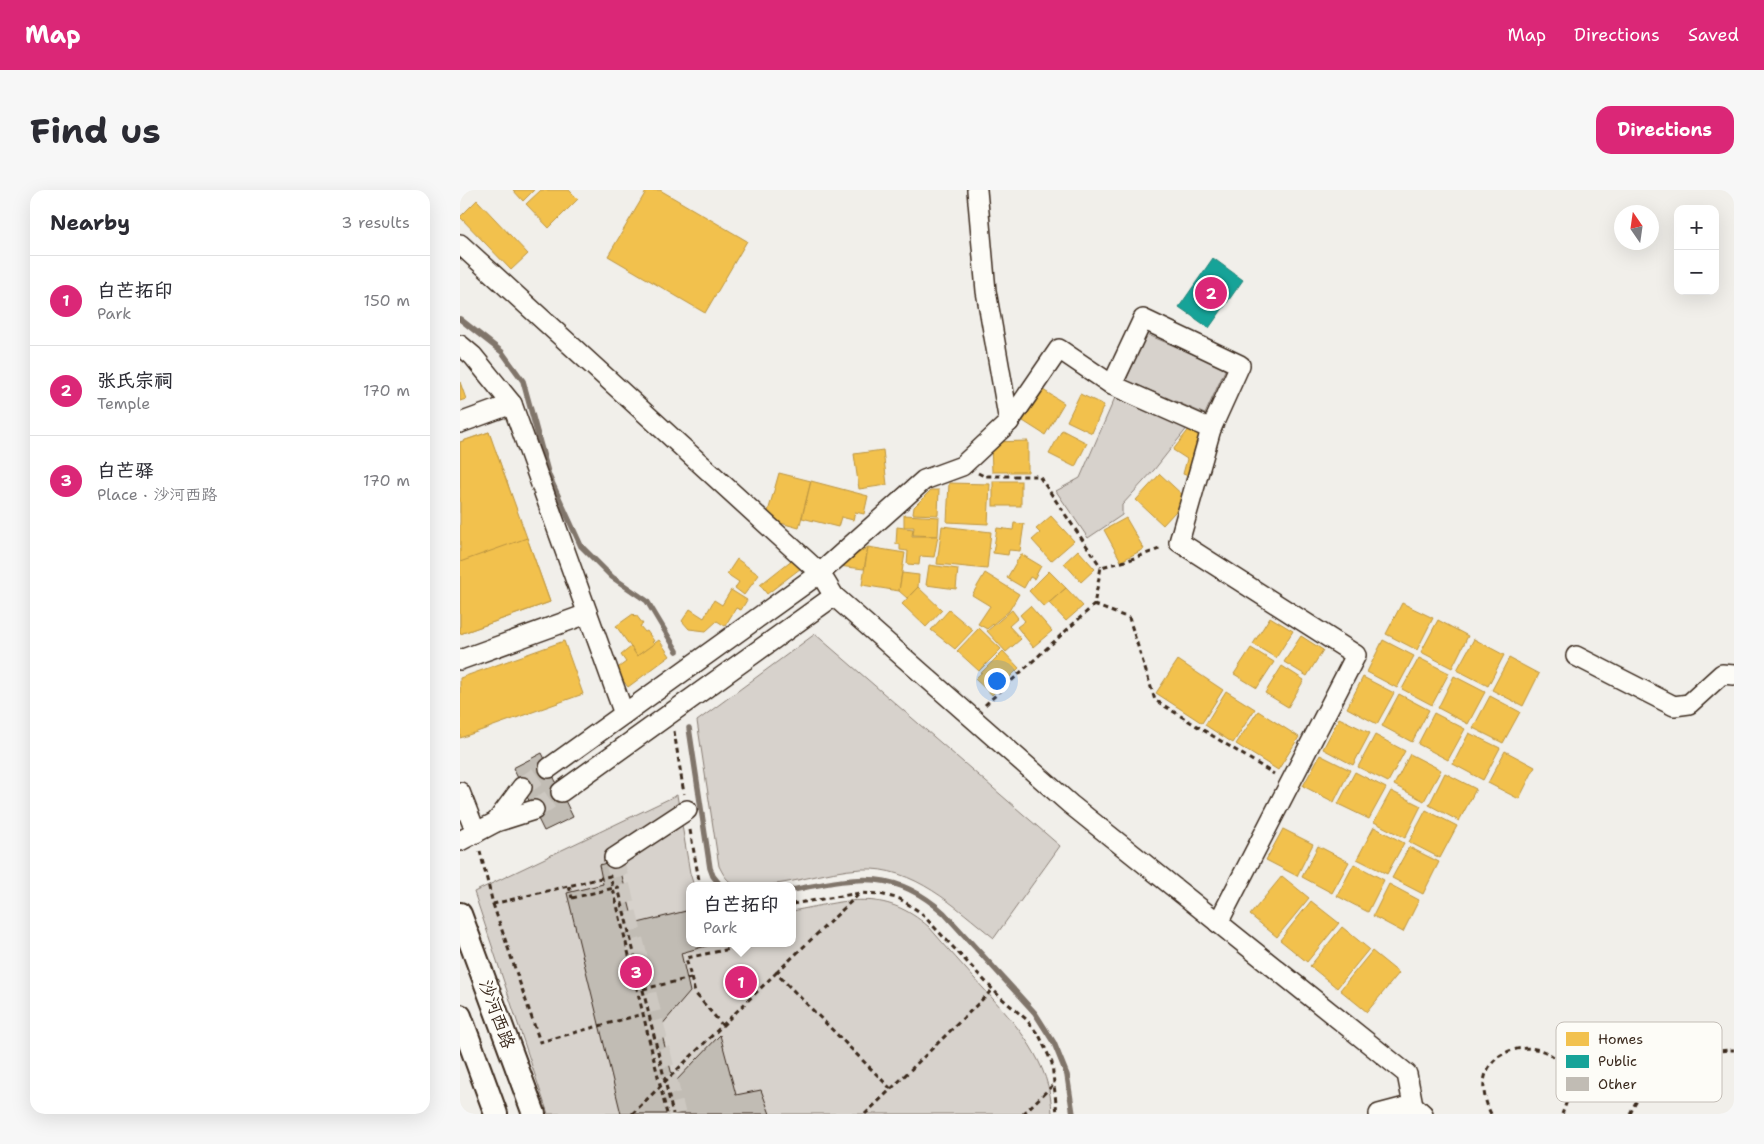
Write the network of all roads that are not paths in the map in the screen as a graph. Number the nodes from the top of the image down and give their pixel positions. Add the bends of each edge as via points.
1 (976, 190) edge
2 (460, 244) edge
3 (460, 344) edge
4 (1112, 385) junction
5 (512, 404) junction
6 (1009, 422) junction
7 (460, 423) edge
8 (1211, 429) junction
9 (820, 573) junction
10 (834, 596) junction
11 (587, 614) junction
12 (1576, 656) dead end
13 (460, 660) edge
14 (1734, 675) edge
15 (624, 714) junction
16 (549, 768) tunnel mouth
17 (522, 787) tunnel mouth
18 (460, 792) edge
19 (560, 792) tunnel mouth
20 (534, 810) tunnel mouth
21 (687, 810) dead end
22 (496, 822) junction
23 (468, 837) edge
24 (614, 858) dead end
25 (460, 914) edge
26 (1218, 923) junction
27 (460, 1016) edge
28 (1418, 1109) edge
29 (496, 1114) edge
30 (534, 1114) edge
31 (1379, 1114) edge

1 - 6 street via 986,291
2 - 9 street
3 - 5 street
4 - 6 street via 1059,349
4 - 8 street
4 - 8 street via 1143,318 1240,364
5 - 7 street
5 - 11 street
6 - 9 street via 962,466 924,480
8 - 26 street via 1179,542 1356,655
9 - 10 street
9 - 15 street
10 - 19 street
10 - 26 street via 1070,804
11 - 13 street
11 - 15 street
12 - 14 street via 1674,706 1689,704 1722,674
15 - 16 street
17 - 22 street
18 - 23 street
20 - 22 street
21 - 24 street
22 - 23 street
25 - 30 main road, 沙河西路
26 - 28 street via 1407,1074
27 - 29 main road, 沙河西路
28 - 31 street

